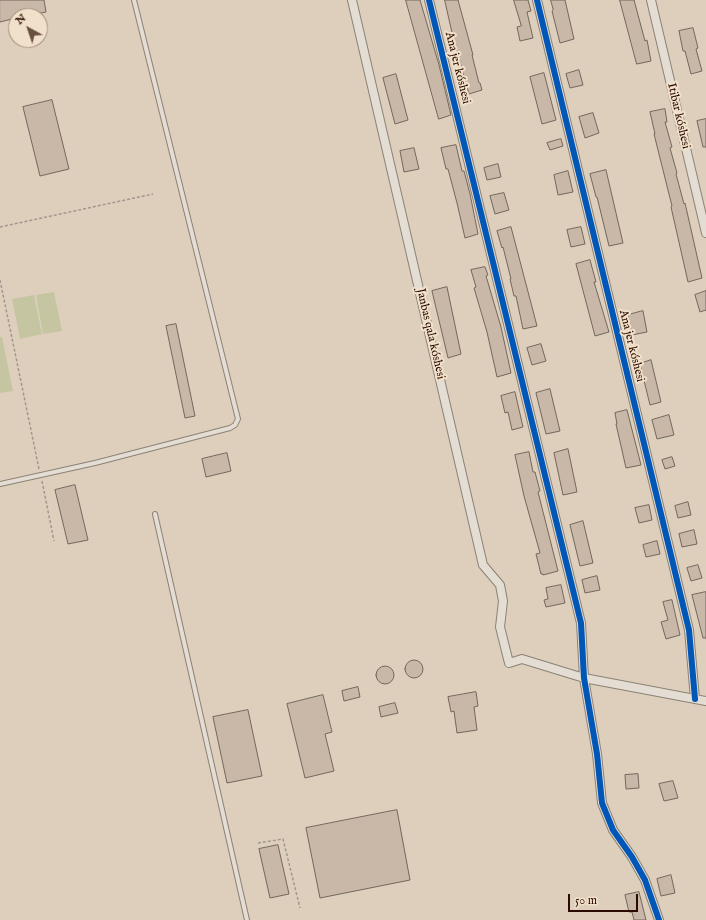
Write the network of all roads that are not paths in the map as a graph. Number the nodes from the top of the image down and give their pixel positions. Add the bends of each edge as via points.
1 (134, 0) edge
2 (352, 0) edge
3 (429, 0) edge
4 (537, 0) edge
5 (651, 0) edge
6 (706, 232) edge
7 (0, 484) edge
8 (155, 514) dead end
9 (584, 678) junction
10 (695, 699) junction
11 (706, 701) edge
12 (247, 920) edge
13 (659, 920) edge

1 - 7 lane via 238,419 230,428 95,463
2 - 9 street, Janbas qala kóshesi via 484,565 500,585 503,602 500,627 509,663 522,659
3 - 9 street, Ana jer kóshesi via 581,623
4 - 10 street, Ana jer kóshesi via 689,630
5 - 6 street, Itibar kóshesi
8 - 12 lane
9 - 10 street
9 - 13 street, Ana jer kóshesi via 597,754 602,803 613,830 645,880
10 - 11 street

